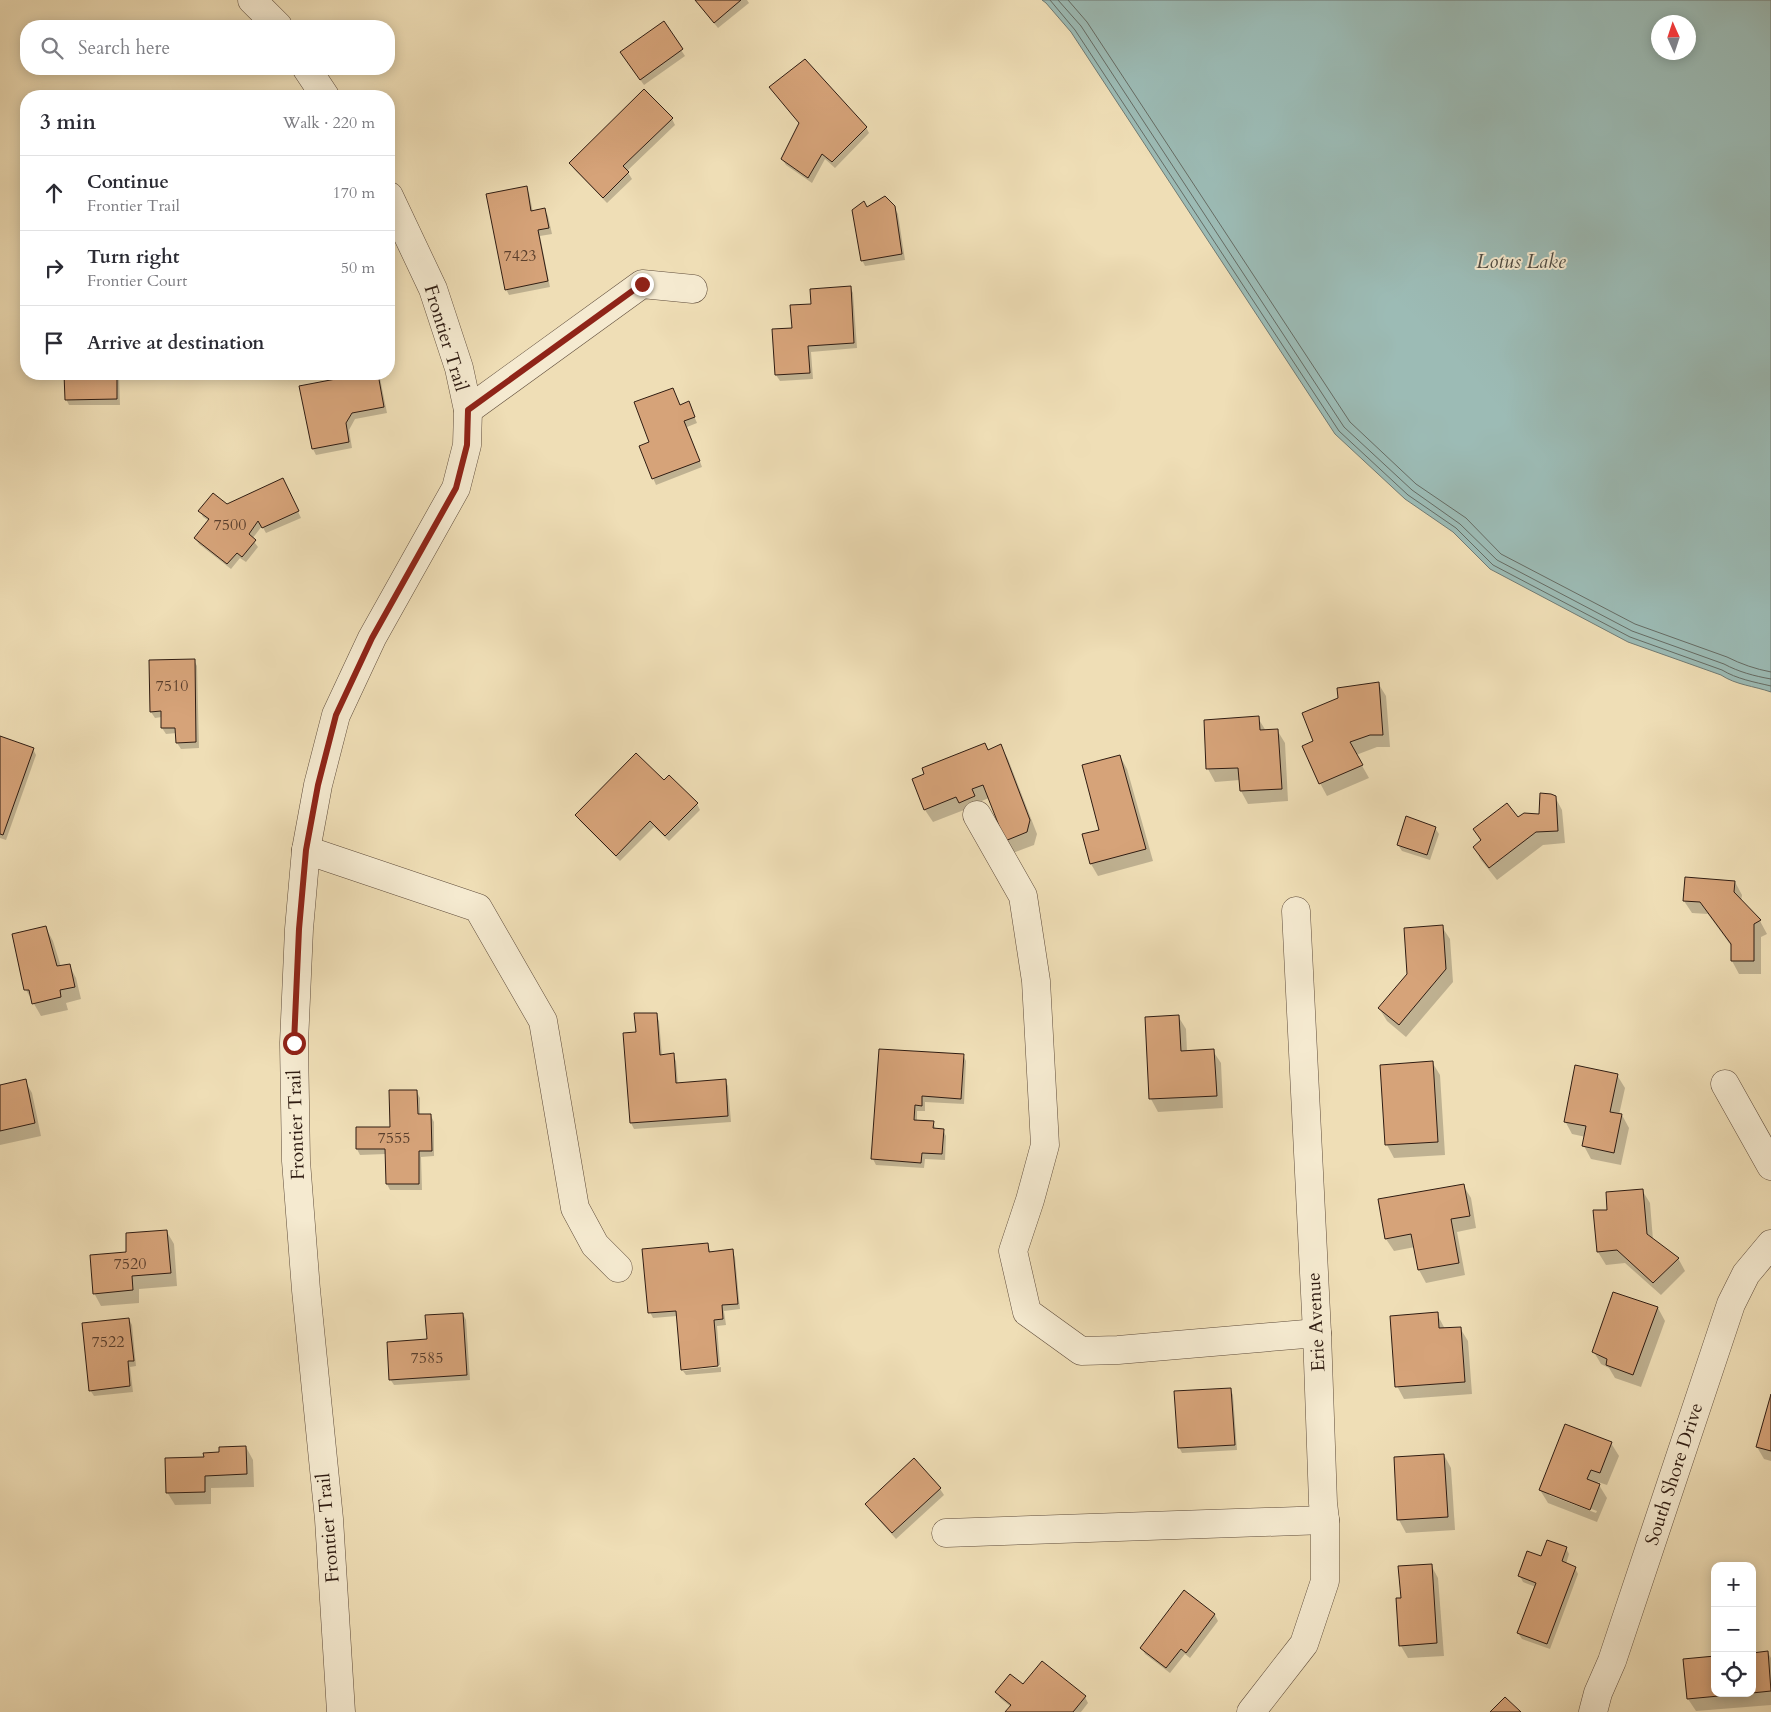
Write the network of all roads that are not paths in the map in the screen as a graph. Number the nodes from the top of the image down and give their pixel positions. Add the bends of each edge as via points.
1 (252, 0) edge
2 (272, 20) edge
3 (310, 75) edge
4 (321, 90) edge
5 (395, 209) edge
6 (693, 289) dead end
7 (468, 410) junction
8 (977, 815) dead end
9 (306, 850) junction
10 (1296, 911) dead end
11 (1725, 1084) dead end
12 (1771, 1166) edge
13 (1771, 1244) edge
14 (618, 1268) dead end
15 (1317, 1333) junction
16 (1325, 1520) junction
17 (946, 1533) dead end
18 (341, 1712) edge
19 (1251, 1712) edge
20 (1593, 1712) edge

1 - 2 street
3 - 4 street
5 - 7 street, Frontier Trail via 433,289 459,368
6 - 7 street via 642,284
7 - 9 street, Frontier Trail via 467,445 456,488 372,638 336,715
8 - 15 street via 1022,896 1036,981 1046,1145 1013,1251 1027,1312 1081,1351
9 - 14 street via 478,908 543,1021 575,1208 595,1245
9 - 18 street, Frontier Trail via 294,1043 296,1161 329,1519
10 - 15 street, Erie Avenue
11 - 12 street
13 - 20 street, South Shore Drive via 1746,1274 1731,1304
15 - 16 street, Erie Avenue
16 - 17 street
16 - 19 street, Erie Avenue via 1325,1581 1304,1644

